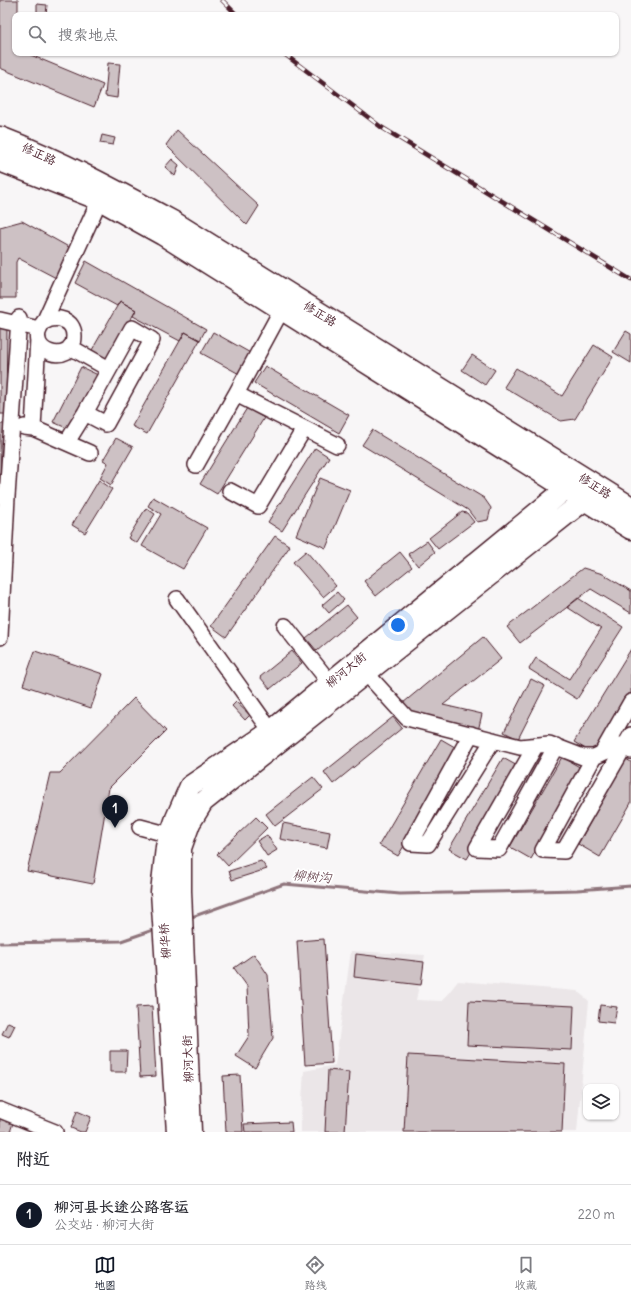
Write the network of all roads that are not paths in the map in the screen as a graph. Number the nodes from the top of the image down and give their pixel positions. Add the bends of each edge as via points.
1 (0, 138) edge
2 (0, 160) edge
3 (100, 199) junction
4 (282, 309) junction
5 (0, 320) edge
6 (19, 321) junction
7 (41, 330) junction
8 (70, 347) junction
9 (109, 369) junction
10 (236, 394) junction
11 (85, 413) junction
12 (12, 426) junction
13 (33, 428) junction
14 (304, 429) junction
15 (67, 442) junction
16 (337, 445) dead end
17 (90, 452) dead end
18 (196, 465) dead end
19 (583, 488) junction
20 (230, 491) dead end
21 (3, 497) edge
22 (631, 508) edge
23 (631, 528) edge
24 (177, 599) dead end
25 (285, 626) dead end
26 (0, 637) edge
27 (366, 673) junction
28 (330, 682) junction
29 (631, 702) edge
30 (271, 730) junction
31 (471, 734) junction
32 (493, 740) junction
33 (628, 744) edge
34 (536, 745) junction
35 (556, 746) junction
36 (598, 755) junction
37 (140, 827) dead end
38 (170, 835) junction
39 (181, 890) joint
40 (161, 892) joint
41 (177, 988) junction
42 (0, 1110) edge
43 (55, 1132) edge
44 (177, 1132) edge
45 (191, 1132) edge

1 - 19 highway, 修正路 via 108,188 174,223
2 - 3 highway, 修正路
3 - 4 highway, 修正路 via 163,234
3 - 7 street
4 - 10 street
4 - 19 highway, 修正路
5 - 6 street
6 - 7 street
6 - 12 street
7 - 8 street via 40,345 44,350 57,354
7 - 8 street via 55,318 67,321 74,331
7 - 13 street
8 - 9 street
9 - 11 street
9 - 11 street via 132,328 152,340 106,424
10 - 14 street
10 - 18 street
11 - 15 street
12 - 13 street
12 - 21 street
13 - 15 street
14 - 16 street
14 - 20 street via 258,506
15 - 17 street
19 - 22 highway, 修正路
19 - 23 highway, 修正路
19 - 27 main road, 柳河大街
19 - 28 main road, 柳河大街
21 - 26 street
24 - 30 street
25 - 28 street
27 - 31 street via 407,718
27 - 39 main road, 柳河大街 via 203,802 190,823 181,848
28 - 30 main road, 柳河大街
29 - 36 street
30 - 38 main road, 柳河大街 via 190,786
31 - 32 street
31 - 32 street via 411,843 428,844
32 - 34 street via 520,747
33 - 36 street
33 - 36 street via 564,851 543,850
34 - 35 street
34 - 35 street via 477,848 499,849
35 - 36 street via 583,757
37 - 38 street
38 - 40 main road, 柳河大街 via 166,847
39 - 41 main road, 柳华桥
40 - 41 main road, 柳华桥
41 - 44 main road, 柳河大街
41 - 45 main road, 柳河大街
42 - 43 street

